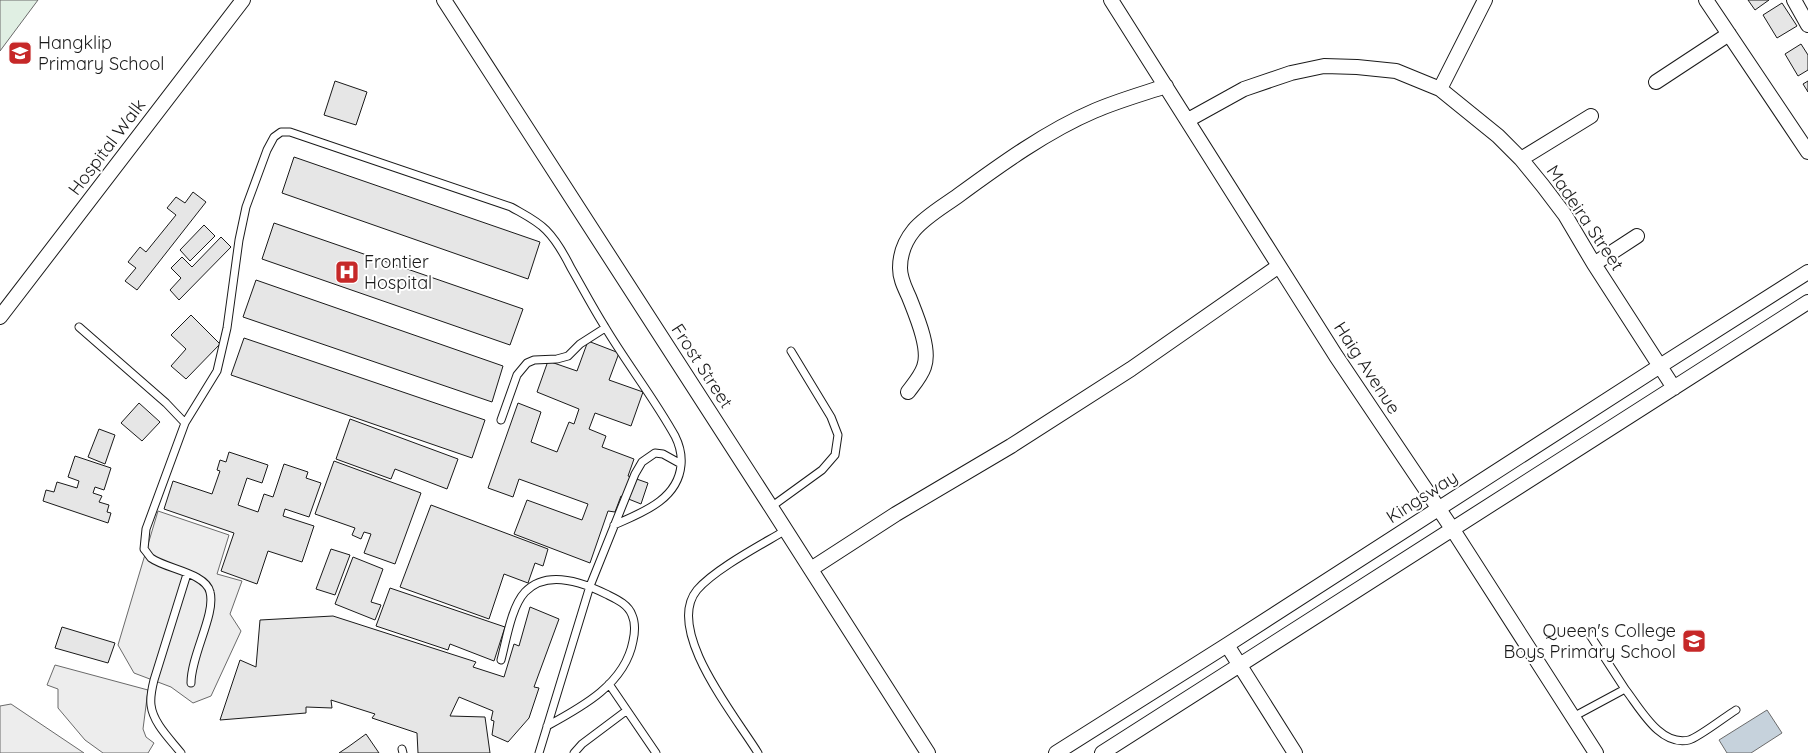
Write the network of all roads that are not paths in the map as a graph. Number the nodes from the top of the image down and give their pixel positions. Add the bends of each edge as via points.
1 (243, 0) edge
2 (444, 0) edge
3 (1112, 0) edge
4 (1485, 0) edge
5 (1706, 0) edge
6 (1794, 0) edge
7 (1808, 24) edge
8 (1729, 34) junction
9 (1656, 82) dead end
10 (1166, 86) junction
11 (1440, 89) junction
12 (1591, 116) dead end
13 (1188, 120) junction
14 (1808, 152) edge
15 (1521, 159) junction
16 (1637, 236) dead end
17 (1594, 264) junction
18 (1279, 266) junction
19 (1808, 272) edge
20 (1808, 302) edge
21 (0, 317) edge
22 (79, 326) dead end
23 (605, 328) junction
24 (791, 352) dead end
25 (1660, 366) junction
26 (1674, 388) junction
27 (908, 392) dead end
28 (501, 420) dead end
29 (185, 423) junction
30 (681, 464) junction
31 (771, 507) junction
32 (1439, 509) junction
33 (614, 525) junction
34 (786, 530) junction
35 (1453, 530) junction
36 (811, 569) junction
37 (187, 574) junction
38 (590, 586) junction
39 (1588, 632) dead end
40 (1227, 645) junction
41 (501, 660) dead end
42 (1240, 664) junction
43 (191, 683) dead end
44 (609, 684) junction
45 (1625, 689) junction
46 (1736, 710) dead end
47 (626, 711) junction
48 (1573, 717) junction
49 (547, 726) junction
50 (181, 753) edge
51 (539, 753) edge
52 (574, 753) edge
53 (656, 753) edge
54 (758, 753) edge
55 (928, 753) edge
56 (1056, 753) edge
57 (1102, 753) edge
58 (1295, 753) edge
59 (1596, 753) edge

1 - 21 street, Hospital Walk
2 - 31 street, Frost Street
3 - 10 street, Haig Avenue
4 - 11 street
5 - 8 street
6 - 7 street
8 - 9 street
8 - 14 street
10 - 13 street, Haig Avenue
10 - 27 street via 1094,111 1058,129 993,170 916,229 902,250 900,270 926,357 922,372
11 - 13 street, Madeira Street via 1396,71 1324,66 1290,73 1244,89
11 - 15 street, Madeira Street
12 - 15 street
13 - 18 street, Haig Avenue
15 - 17 street, Madeira Street via 1565,215
16 - 17 street
17 - 25 street, Madeira Street
18 - 32 street, Haig Avenue
18 - 36 street via 1019,441
19 - 25 street, Kingsway
20 - 26 street
22 - 29 lane
23 - 28 lane via 568,356 527,363 517,375
23 - 29 lane via 558,244 530,217 511,207 305,136 282,132 274,137 267,150 246,206 227,328 216,371
23 - 30 lane via 676,437
24 - 31 lane via 831,417 838,435 835,455 822,470
25 - 26 street, Madeira Street
25 - 32 street, Kingsway
26 - 35 street
29 - 37 lane via 146,529 144,549 151,558
30 - 33 lane via 674,486 660,503
30 - 33 lane via 655,453 642,462
31 - 34 street, Frost Street
32 - 35 street, Haig Avenue
32 - 40 street, Kingsway
33 - 38 lane
34 - 36 street, Frost Street
34 - 54 lane via 704,584 696,591 688,612 695,649 703,666
35 - 42 street
35 - 48 street, Haig Avenue
36 - 55 street, Frost Street
37 - 43 lane via 208,585 212,597 194,660
37 - 50 lane via 154,680 151,701 160,727
38 - 41 lane via 569,580 549,580 524,593 516,607
38 - 44 lane via 628,608 635,629 625,665
38 - 49 lane
39 - 45 lane
40 - 42 street
40 - 56 street, Kingsway
42 - 57 street
42 - 58 street
44 - 47 lane
44 - 49 lane via 582,707
45 - 46 lane via 1652,724 1671,738 1690,740
45 - 48 lane
47 - 52 lane
47 - 53 lane
48 - 59 street, Haig Avenue
49 - 51 lane

